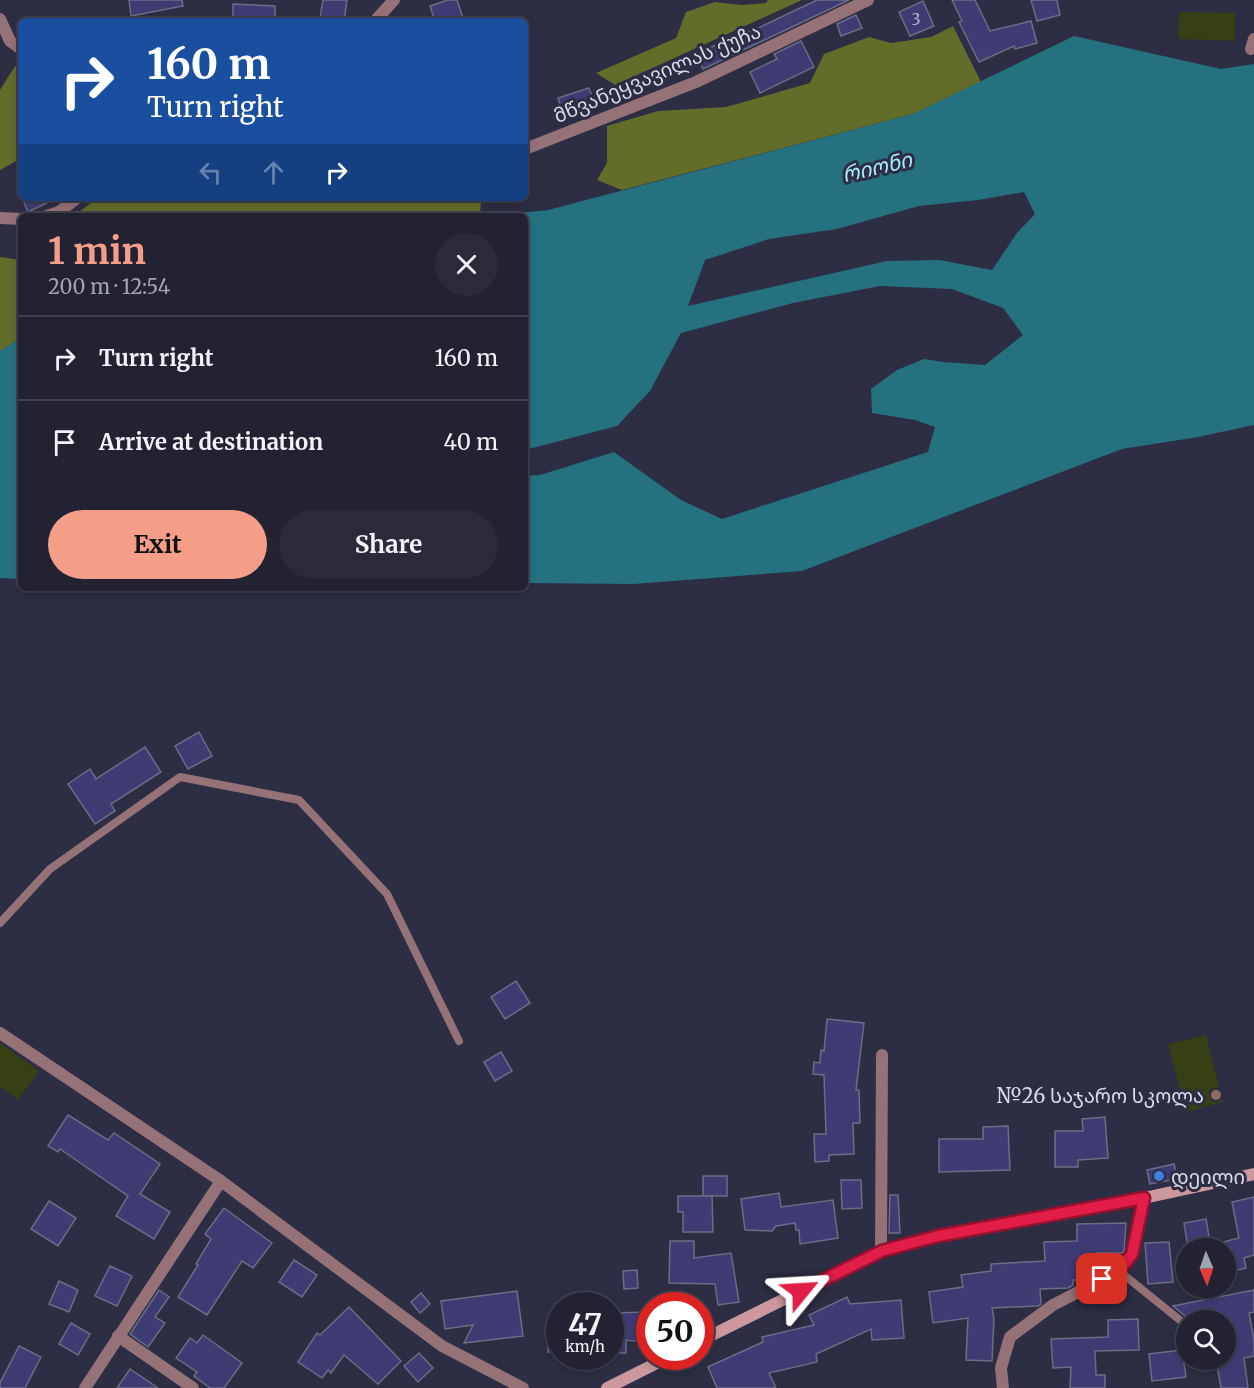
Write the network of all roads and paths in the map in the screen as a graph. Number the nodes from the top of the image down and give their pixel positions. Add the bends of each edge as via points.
1 (394, 0) edge
2 (868, 0) edge
3 (378, 18) edge
4 (0, 19) edge
5 (18, 48) edge
6 (528, 147) edge
7 (73, 201) edge
8 (56, 213) edge
9 (0, 218) edge
10 (18, 219) edge
11 (0, 923) edge
12 (0, 1033) edge
13 (459, 1041) dead end
14 (882, 1055) dead end
15 (1254, 1174) edge
16 (221, 1181) junction
17 (1144, 1198) junction
18 (882, 1251) junction
19 (1119, 1271) junction
20 (1176, 1317) edge
21 (714, 1334) edge
22 (118, 1336) junction
23 (643, 1370) edge
24 (85, 1388) edge
25 (193, 1388) edge
26 (523, 1388) edge
27 (607, 1388) edge
28 (1003, 1388) edge

1 - 3 street
2 - 6 street, მწვანეყვავილას ქუჩა via 696,82
4 - 5 street via 10,41
7 - 8 street
9 - 10 street
11 - 13 lane via 50,869 180,777 299,800 387,894
12 - 16 street
14 - 18 street
15 - 17 main road
16 - 22 street
16 - 26 street via 442,1346
17 - 18 main road via 938,1236
17 - 19 street via 1132,1254
18 - 21 main road
19 - 20 lane
19 - 28 street via 1053,1305 1010,1337 1001,1368
22 - 24 street
22 - 25 street
23 - 27 main road

